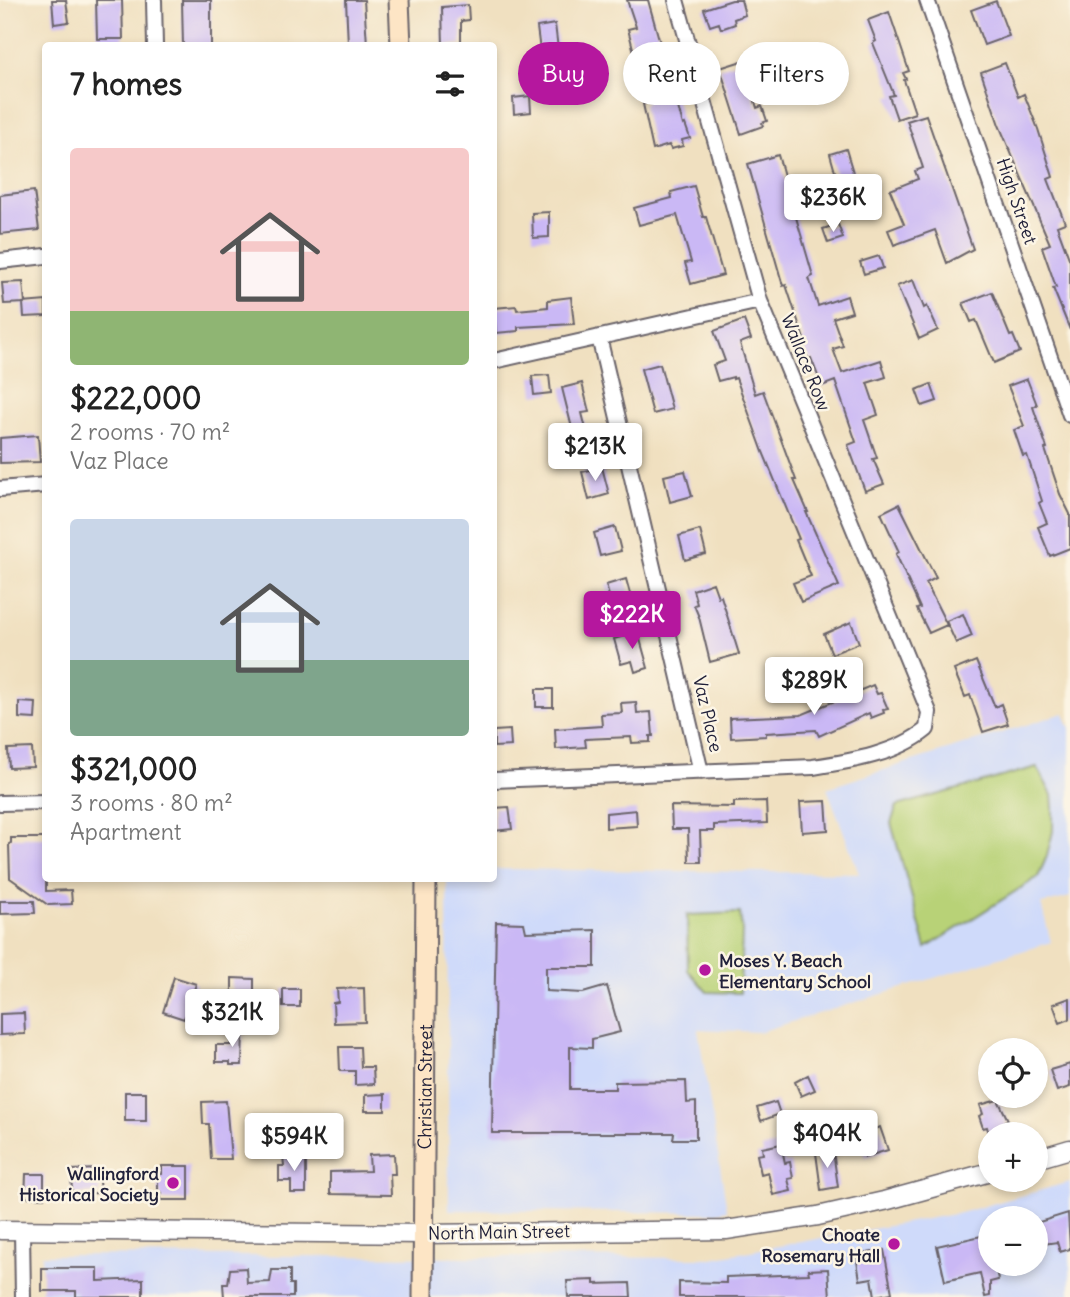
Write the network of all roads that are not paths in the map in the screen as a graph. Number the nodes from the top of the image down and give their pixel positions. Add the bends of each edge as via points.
1 (154, 0) edge
2 (399, 0) edge
3 (676, 0) edge
4 (927, 0) edge
5 (155, 42) edge
6 (401, 42) edge
7 (42, 257) edge
8 (0, 261) edge
9 (760, 301) junction
10 (599, 337) junction
11 (497, 360) edge
12 (1070, 415) edge
13 (42, 485) edge
14 (0, 489) edge
15 (702, 772) junction
16 (497, 780) edge
17 (42, 802) edge
18 (0, 803) edge
19 (426, 882) edge
20 (1070, 1149) edge
21 (1048, 1155) edge
22 (978, 1175) edge
23 (0, 1230) edge
24 (22, 1231) junction
25 (424, 1234) junction
26 (23, 1297) edge
27 (423, 1297) edge

1 - 5 street
2 - 6 main road
3 - 9 street, Wallace Row
4 - 12 street, High Street
7 - 8 street
9 - 10 street
9 - 15 street, Wallace Row via 929,712 927,729 916,738 860,760
10 - 11 street
10 - 15 street, Vaz Place
13 - 14 street
15 - 16 street
17 - 18 street
19 - 25 main road, Christian Street
20 - 21 street
22 - 25 street, North Main Street via 818,1216 726,1230
23 - 24 street, North Main Street
24 - 25 street, North Main Street
24 - 26 street
25 - 27 main road, Christian Street

